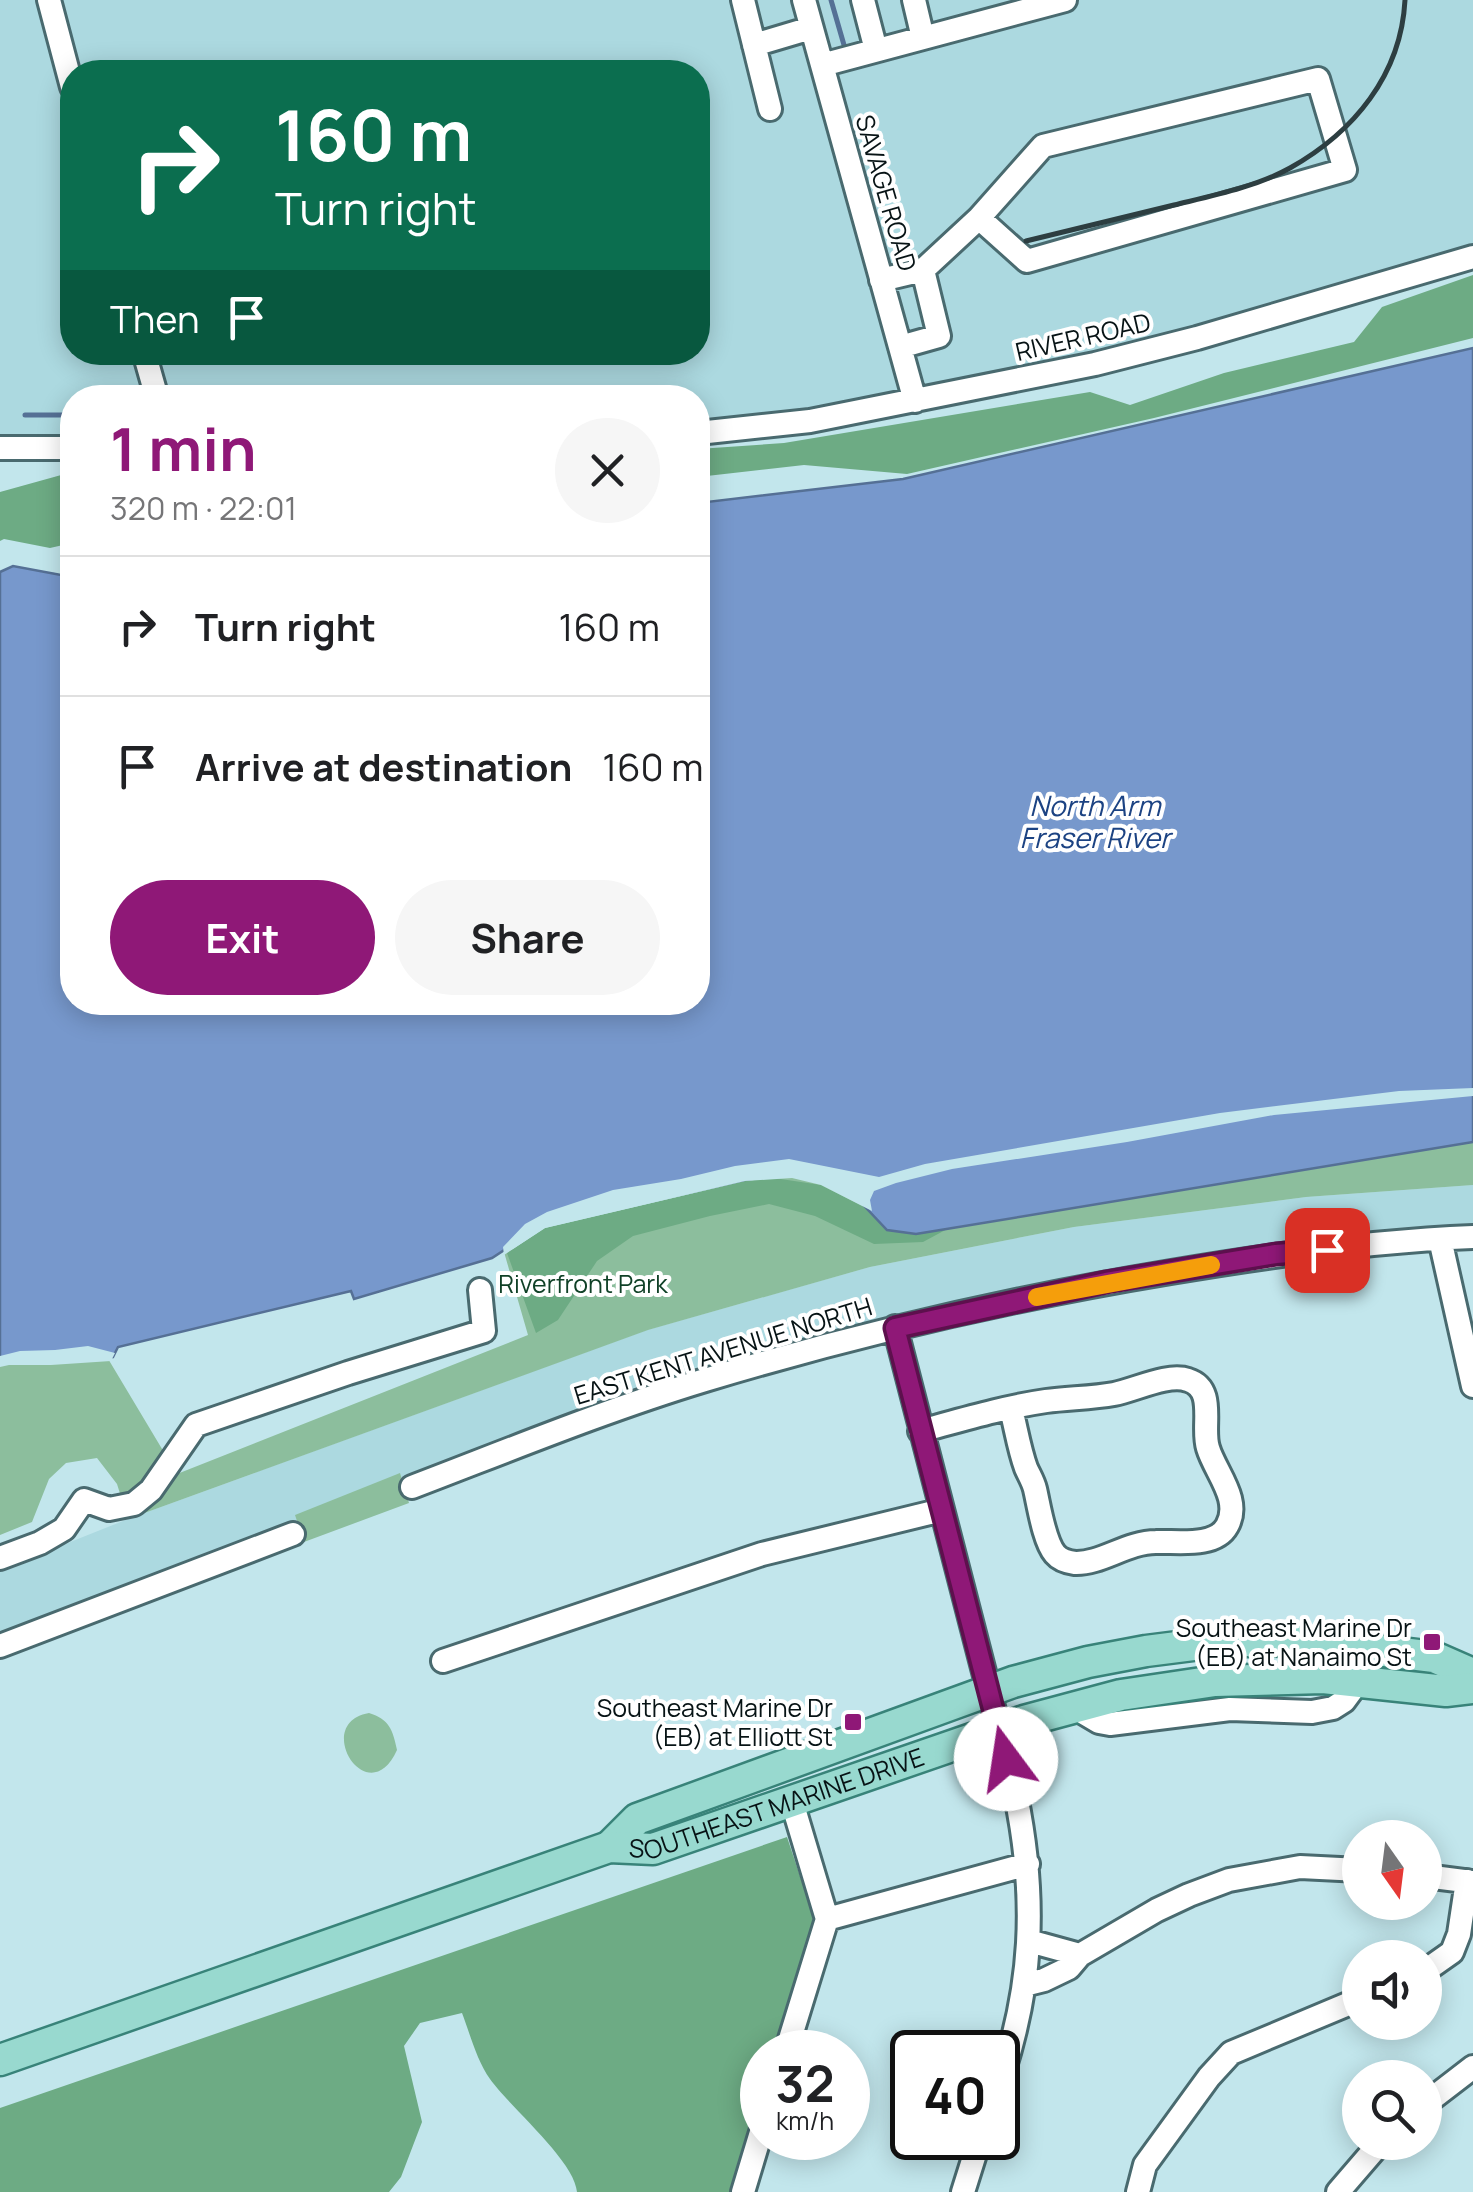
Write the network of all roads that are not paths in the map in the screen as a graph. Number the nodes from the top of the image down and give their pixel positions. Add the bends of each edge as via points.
1 (49, 0) edge
2 (743, 0) edge
3 (804, 0) edge
4 (864, 0) edge
5 (914, 0) edge
6 (1065, 0) edge
7 (812, 28) junction
8 (923, 38) junction
9 (754, 44) junction
10 (876, 50) junction
11 (65, 60) edge
12 (822, 65) junction
13 (770, 109) dead end
14 (978, 218) junction
15 (1473, 257) edge
16 (922, 270) junction
17 (882, 280) junction
18 (900, 347) junction
19 (915, 401) junction
20 (710, 433) edge
21 (0, 448) edge
22 (60, 448) edge
23 (1473, 1236) edge
24 (1440, 1239) junction
25 (480, 1290) dead end
26 (895, 1328) junction
27 (1473, 1386) edge
28 (1011, 1408) junction
29 (920, 1430) junction
30 (412, 1487) dead end
31 (942, 1510) junction
32 (293, 1534) dead end
33 (0, 1558) edge
34 (0, 1646) edge
35 (443, 1661) dead end
36 (1473, 1674) edge
37 (1473, 1688) edge
38 (988, 1691) junction
39 (998, 1730) junction
40 (792, 1802) junction
41 (608, 1846) junction
42 (1028, 1864) junction
43 (1342, 1869) edge
44 (1442, 1878) edge
45 (1470, 1881) edge
46 (828, 1919) junction
47 (1030, 1941) junction
48 (1080, 1955) junction
49 (1442, 1959) edge
50 (1024, 1985) junction
51 (1342, 2006) edge
52 (793, 2030) edge
53 (1014, 2030) edge
54 (0, 2060) edge
55 (1473, 2067) edge
56 (1442, 2091) edge
57 (753, 2160) edge
58 (973, 2160) edge
59 (1366, 2160) edge
60 (743, 2192) edge
61 (963, 2192) edge
62 (1138, 2192) edge
63 (1338, 2192) edge

1 - 11 street
2 - 9 street
3 - 7 street, SAVAGE ROAD
4 - 10 street
5 - 8 street
6 - 8 street
7 - 9 street
7 - 12 street, SAVAGE ROAD
8 - 10 street
9 - 13 street
10 - 12 street
12 - 17 street, SAVAGE ROAD
14 - 14 street via 1043,146 1318,79 1345,170 1026,261
14 - 16 street
15 - 19 street, RIVER ROAD via 1197,338
16 - 17 street
16 - 18 street via 940,336
17 - 18 street, SAVAGE ROAD
18 - 19 street, SAVAGE ROAD
19 - 20 street, RIVER ROAD
21 - 22 street
23 - 24 street, EAST KENT AVENUE NORTH
24 - 26 street, EAST KENT AVENUE NORTH via 1257,1257
24 - 27 street
25 - 33 street via 484,1331 196,1424 152,1490 134,1504 109,1509 84,1500 64,1529
26 - 29 street
26 - 30 street, EAST KENT AVENUE NORTH via 688,1386
28 - 28 street via 1172,1379 1196,1383 1206,1405 1207,1446 1231,1502 1228,1526 1203,1541 1147,1542 1079,1563 1060,1559 1050,1546
28 - 29 street
29 - 31 street
31 - 35 street via 762,1554
31 - 38 street
32 - 34 street
36 - 38 main road, SOUTHEAST MARINE DRIVE via 1434,1657 1264,1640 1088,1662
37 - 39 main road, SOUTHEAST MARINE DRIVE via 1323,1678 1215,1681 1120,1695
38 - 39 street
38 - 41 main road, SOUTHEAST MARINE DRIVE via 637,1819
39 - 40 main road, SOUTHEAST MARINE DRIVE
39 - 42 street
40 - 41 main road, SOUTHEAST MARINE DRIVE via 653,1849
40 - 46 street
41 - 54 main road, SOUTHEAST MARINE DRIVE
42 - 46 street
42 - 47 street
43 - 48 street via 1300,1867 1229,1880 1189,1894
44 - 45 street
45 - 49 street via 1459,1934
46 - 52 street
47 - 48 street
47 - 50 street
48 - 50 street via 1069,1968
50 - 53 street
51 - 62 street via 1231,2053 1146,2165
55 - 56 street
57 - 60 street
58 - 61 street
59 - 63 street

